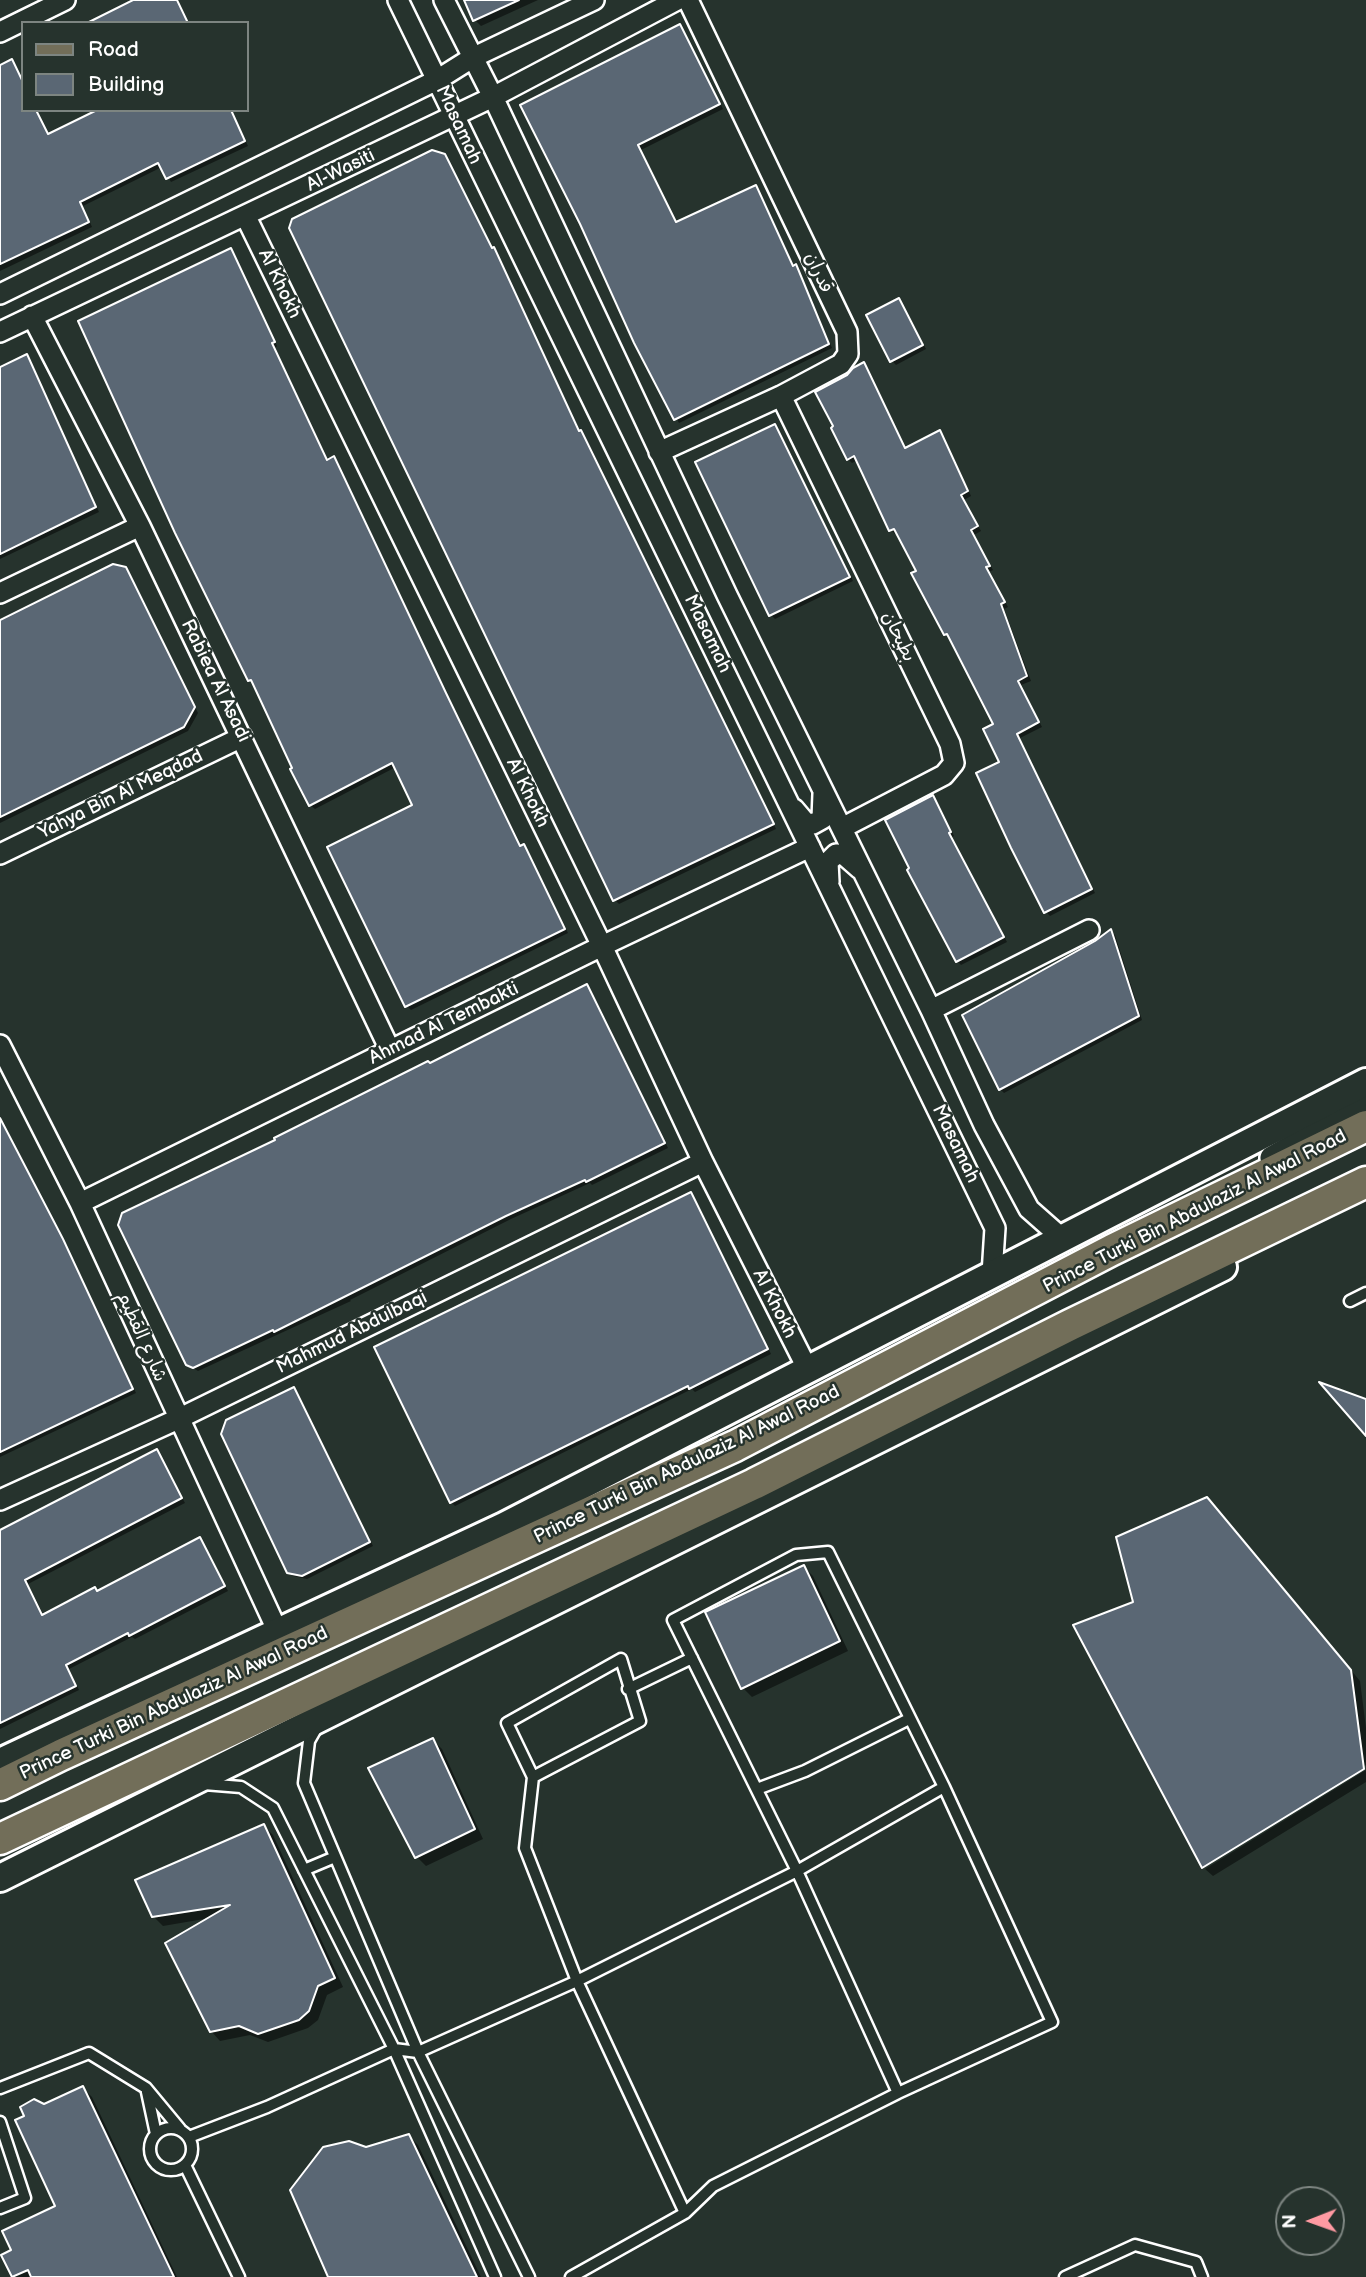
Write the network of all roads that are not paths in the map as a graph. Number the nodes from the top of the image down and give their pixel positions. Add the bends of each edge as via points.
1 (65, 0) edge
2 (398, 0) edge
3 (444, 0) edge
4 (594, 0) edge
5 (677, 0) edge
6 (688, 0) edge
7 (22, 21) edge
8 (21, 22) edge
9 (0, 32) edge
10 (472, 58) junction
11 (437, 80) junction
12 (493, 97) junction
13 (453, 117) junction
14 (246, 217) junction
15 (0, 294) edge
16 (32, 316) junction
17 (0, 332) edge
18 (781, 396) junction
19 (659, 452) junction
20 (140, 526) junction
21 (0, 593) edge
22 (242, 737) junction
23 (822, 792) junction
24 (789, 803) junction
25 (842, 828) junction
26 (810, 848) junction
27 (0, 854) edge
28 (864, 872) junction
29 (830, 889) junction
30 (1089, 930) dead end
31 (602, 946) junction
32 (931, 1010) junction
33 (0, 1045) edge
34 (390, 1050) junction
35 (1366, 1082) edge
36 (1366, 1104) edge
37 (984, 1125) junction
38 (1366, 1126) edge
39 (956, 1145) junction
40 (703, 1162) junction
41 (1366, 1182) edge
42 (1366, 1196) edge
43 (79, 1203) junction
44 (1063, 1239) junction
45 (1112, 1250) junction
46 (992, 1274) junction
47 (1366, 1293) edge
48 (1350, 1301) dead end
49 (808, 1370) junction
50 (178, 1419) junction
51 (0, 1500) edge
52 (504, 1526) junction
53 (561, 1526) junction
54 (278, 1632) junction
55 (692, 1658) junction
56 (628, 1689) junction
57 (323, 1717) junction
58 (909, 1718) junction
59 (0, 1762) edge
60 (533, 1777) junction
61 (190, 1783) junction
62 (0, 1786) edge
63 (944, 1787) junction
64 (757, 1789) junction
65 (0, 1839) edge
66 (335, 1857) junction
67 (304, 1870) junction
68 (797, 1871) junction
69 (0, 1878) edge
70 (578, 1981) junction
71 (394, 2049) junction
72 (418, 2052) junction
73 (0, 2088) edge
74 (146, 2088) junction
75 (898, 2093) junction
76 (0, 2122) edge
77 (180, 2129) junction
78 (156, 2134) junction
79 (189, 2137) junction
80 (185, 2165) junction
81 (0, 2208) edge
82 (685, 2213) junction
83 (239, 2277) edge
84 (495, 2277) edge
85 (529, 2277) edge
86 (570, 2277) edge
87 (1065, 2277) edge
88 (1202, 2277) edge

1 - 7 street
2 - 11 street, Masamah
3 - 10 street, Masamah
4 - 10 street, Al-Wasiti
5 - 12 street, Al-Wasiti
6 - 18 street, قدران via 847,332 848,354 841,365
8 - 9 street
10 - 11 street, Al-Wasiti
10 - 12 street, Masamah
11 - 13 street, Masamah
11 - 15 street, Al-Wasiti
12 - 13 street, Al-Wasiti
12 - 19 street, Masamah
13 - 14 street, Al-Wasiti
13 - 24 street, Masamah
14 - 16 street, Al-Wasiti
14 - 31 street, Al Khokh
16 - 17 street, Al-Wasiti
16 - 20 street, Rabiea Al Asadi
18 - 19 street, قدران
18 - 25 street, بطيحان via 950,744 954,763 944,775
19 - 23 street, Masamah
20 - 21 street
20 - 22 street, Rabiea Al Asadi
22 - 27 street, Yahya Bin Al Meqdad
22 - 34 street, Rabiea Al Asadi
23 - 24 street via 822,819 813,824 805,822
23 - 25 street, Masamah
24 - 26 street, Masamah
25 - 28 street, Masamah
26 - 29 street, Masamah
26 - 31 street, Ahmad Al Tembakti
28 - 29 street via 836,854 828,862
28 - 32 street, Masamah
29 - 39 street, Masamah
30 - 32 street
31 - 34 street, Ahmad Al Tembakti
31 - 40 street, Al Khokh
32 - 37 street, Masamah
33 - 43 street, شارع القطيم
34 - 43 street, Ahmad Al Tembakti
35 - 44 main road
36 - 45 street
37 - 39 street via 988,1141 977,1159
37 - 44 street, Masamah via 1029,1209
38 - 45 main road, Prince Turki Bin Abdulaziz Al Awal Road
39 - 46 street, Masamah via 995,1228
40 - 49 street, Al Khokh
40 - 50 street, Mahmud Abdulbaqi
41 - 65 main road via 754,1484
42 - 57 main road
43 - 50 street, شارع القطيم
44 - 46 main road
45 - 53 main road, Prince Turki Bin Abdulaziz Al Awal Road via 735,1446
46 - 49 main road
47 - 48 lane
49 - 52 main road
50 - 51 street, Mahmud Abdulbaqi
50 - 54 street, شارع القطيم
52 - 53 main road
52 - 54 main road
53 - 62 main road, Prince Turki Bin Abdulaziz Al Awal Road
54 - 59 main road
55 - 56 lane
55 - 58 lane via 673,1620 796,1555 828,1552
55 - 64 lane
56 - 60 lane via 640,1721
56 - 60 lane via 621,1659 507,1723
57 - 61 main road
57 - 66 lane via 309,1741 304,1783
58 - 63 lane
58 - 64 lane via 805,1771
60 - 70 lane via 525,1848
61 - 67 lane via 241,1787 272,1808
61 - 69 main road
63 - 68 lane
63 - 75 lane via 1052,2022
64 - 68 lane
66 - 67 lane
66 - 72 lane
67 - 71 lane
68 - 70 lane
68 - 75 lane
70 - 72 lane
70 - 82 lane
71 - 72 lane
71 - 79 lane
71 - 84 lane
72 - 85 lane
73 - 74 lane via 89,2053
74 - 77 lane
74 - 78 lane
75 - 82 lane via 713,2186
76 - 81 lane via 25,2198
77 - 78 lane
77 - 79 lane
78 - 80 lane via 150,2147 154,2161 172,2170
79 - 80 lane via 192,2155
80 - 83 lane
82 - 86 lane
87 - 88 lane via 1135,2245 1196,2262

